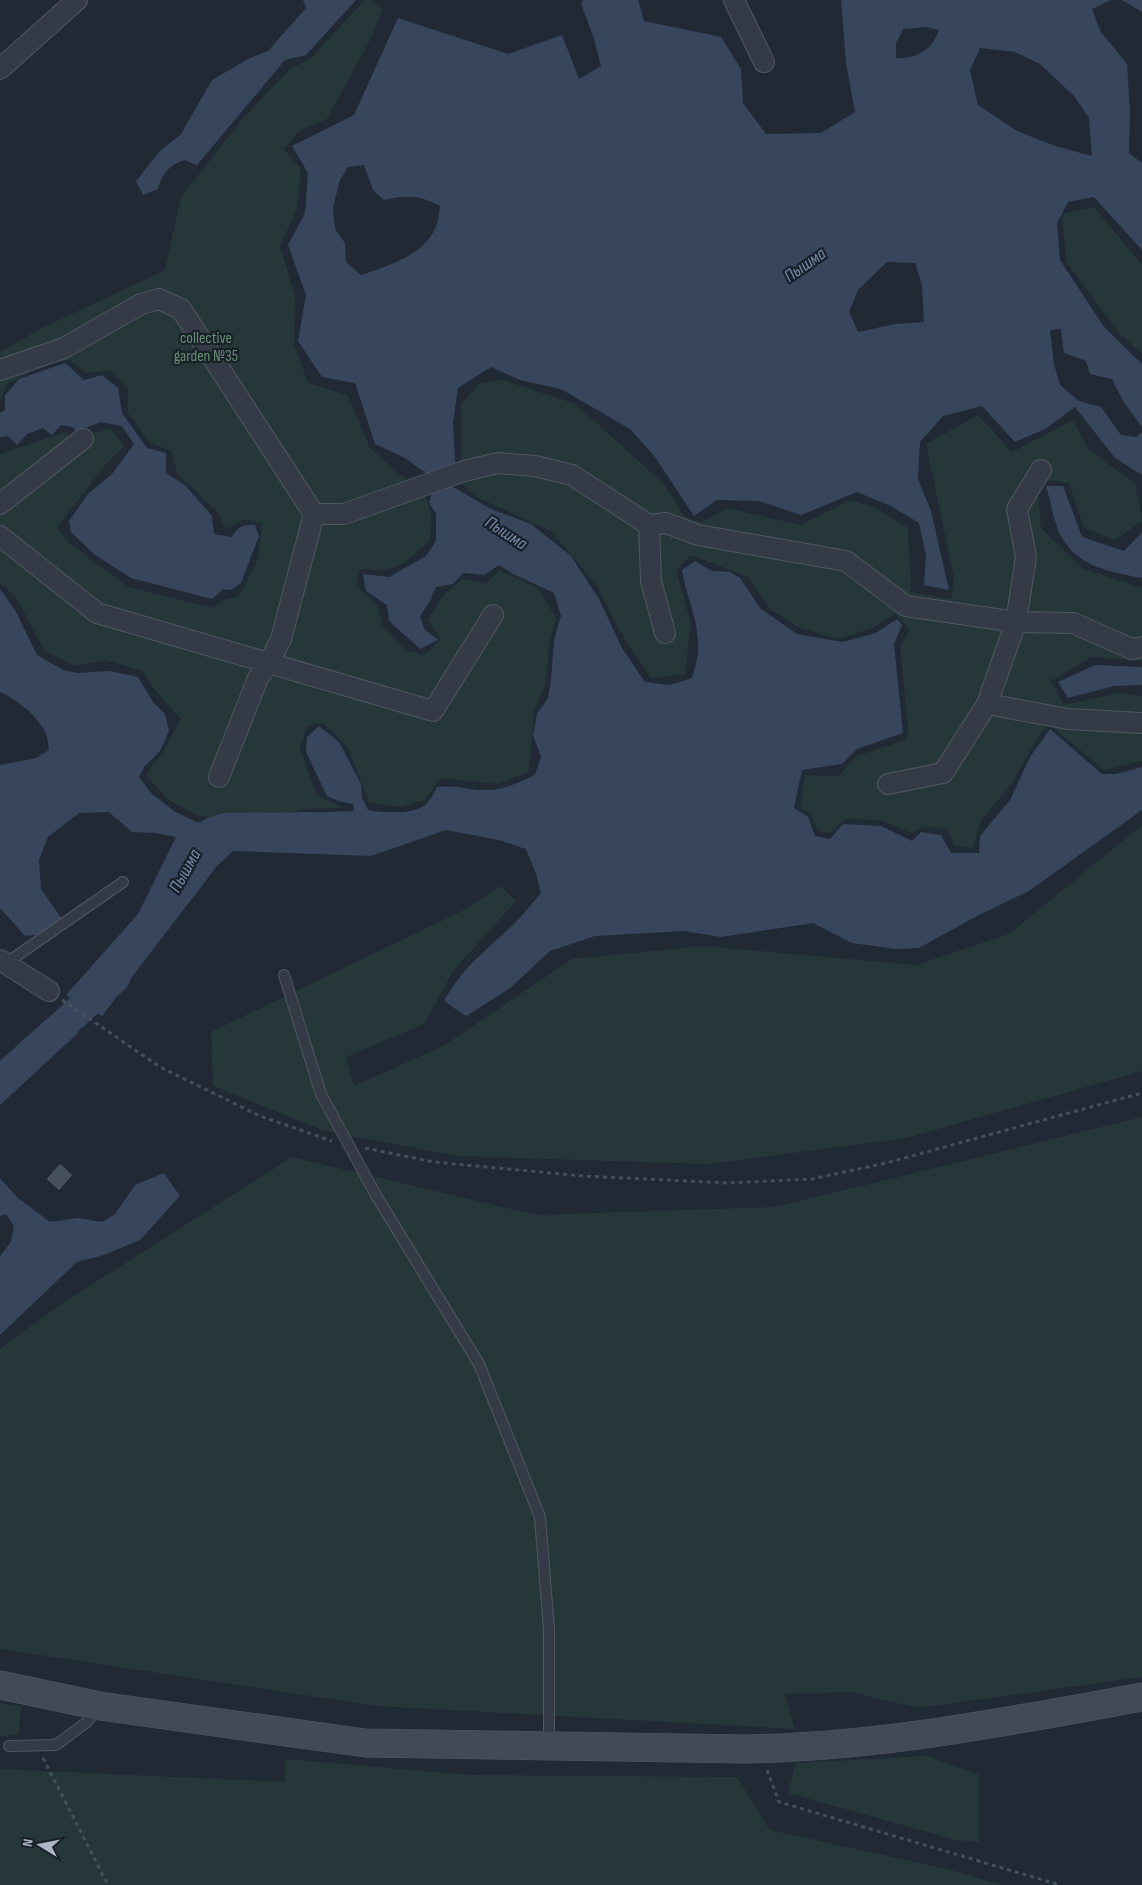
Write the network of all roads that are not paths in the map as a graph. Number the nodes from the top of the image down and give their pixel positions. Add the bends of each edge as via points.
1 (77, 0) edge
2 (734, 0) edge
3 (764, 62) dead end
4 (0, 69) edge
5 (0, 370) edge
6 (83, 439) dead end
7 (1040, 470) dead end
8 (0, 504) edge
9 (314, 514) junction
10 (657, 524) junction
11 (0, 536) edge
12 (493, 615) dead end
13 (1016, 622) junction
14 (665, 634) dead end
15 (1142, 647) edge
16 (269, 663) junction
17 (987, 704) junction
18 (1142, 723) edge
19 (219, 777) dead end
20 (888, 784) dead end
21 (123, 882) dead end
22 (3, 962) edge
23 (284, 975) dead end
24 (49, 991) road end
25 (0, 1685) edge
26 (1142, 1697) edge
27 (100, 1706) junction
28 (548, 1744) junction
29 (9, 1746) dead end

1 - 4 street
2 - 3 street
5 - 9 street via 64,348 141,304 159,299 181,309
6 - 8 street
7 - 13 street via 1017,509 1026,557
9 - 10 street via 344,514 464,471 498,463 534,466 572,475
9 - 16 street via 281,639
10 - 13 street via 698,536 846,561 906,606
10 - 14 street via 651,580
11 - 16 street via 97,613
12 - 16 street via 433,711
13 - 15 street via 1073,624 1132,649
13 - 17 street
16 - 19 street via 258,678
17 - 18 street via 1068,719
17 - 20 street via 943,773
21 - 22 lane
22 - 24 street
23 - 28 lane via 321,1094 377,1197 479,1364 540,1517 549,1629
25 - 27 street
26 - 28 street via 941,1733 804,1748
27 - 28 street via 365,1743
27 - 29 lane via 88,1722 56,1745

